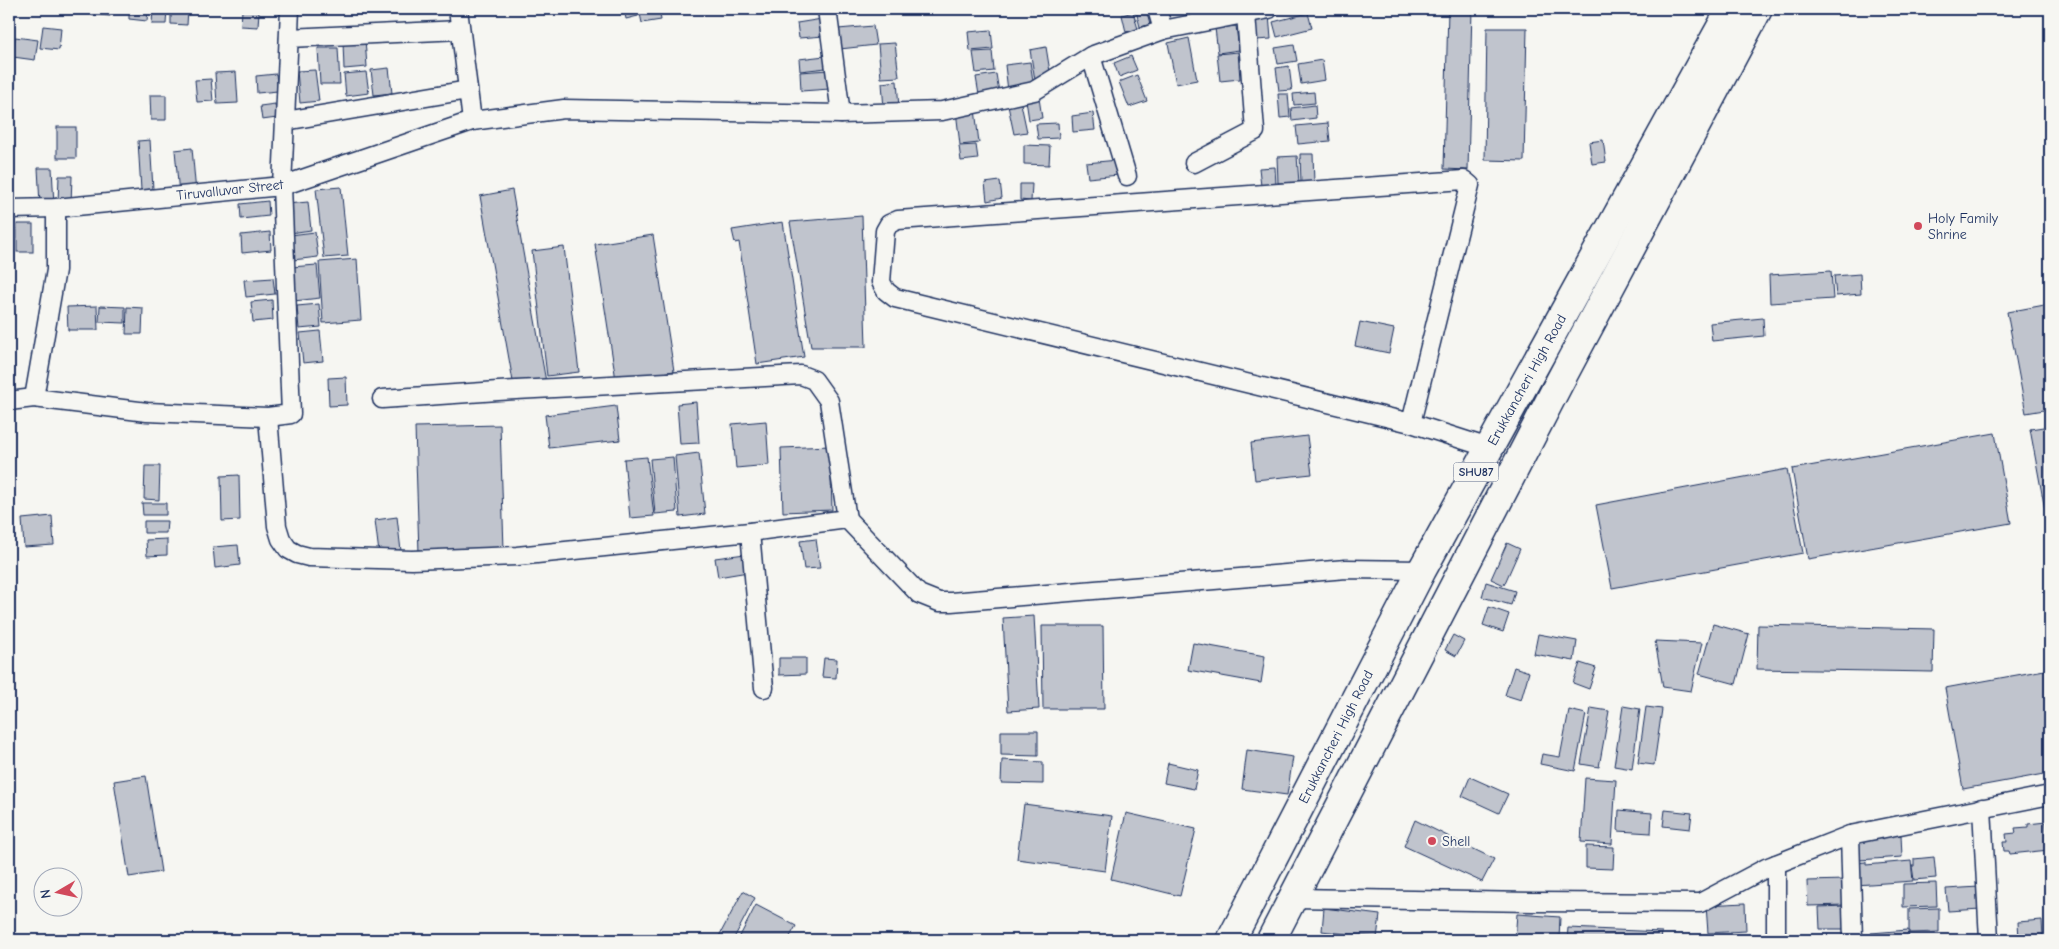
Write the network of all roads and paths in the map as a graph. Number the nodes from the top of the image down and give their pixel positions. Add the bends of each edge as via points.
1 (290, 9) edge
2 (458, 9) edge
3 (827, 9) edge
4 (1157, 9) edge
5 (1269, 9) edge
6 (1731, 9) edge
7 (1758, 9) edge
8 (1246, 14) junction
9 (460, 30) junction
10 (1163, 30) junction
11 (289, 38) junction
12 (1091, 56) junction
13 (468, 90) junction
14 (841, 114) junction
15 (284, 121) junction
16 (472, 121) junction
17 (1194, 163) dead end
18 (1127, 176) dead end
19 (282, 186) junction
20 (56, 208) junction
21 (9, 209) edge
22 (1534, 366) junction
23 (1559, 382) junction
24 (34, 398) junction
25 (382, 399) dead end
26 (9, 401) edge
27 (268, 417) junction
28 (1411, 422) junction
29 (1489, 448) junction
30 (846, 519) junction
31 (750, 532) junction
32 (1422, 570) junction
33 (764, 688) dead end
34 (2050, 795) edge
35 (1982, 808) junction
36 (1850, 835) junction
37 (1776, 864) junction
38 (1294, 898) junction
39 (1231, 940) edge
40 (1271, 940) edge
41 (1776, 940) edge
42 (1853, 940) edge
43 (1989, 940) edge

1 - 11 street
2 - 9 street
3 - 14 street
4 - 10 street
5 - 8 street, Tiruvalluvar Street
6 - 22 main road, Erukkancheri High Road / SHU87
7 - 23 main road, SHU87
8 - 10 street, Tiruvalluvar Street
8 - 17 street via 1255,131
9 - 11 street
9 - 13 street
10 - 12 street, Tiruvalluvar Street
11 - 15 street
12 - 14 street, Tiruvalluvar Street via 1034,91 942,111
12 - 18 street
13 - 15 street
13 - 16 street
14 - 16 street, Tiruvalluvar Street via 564,109
15 - 19 street
16 - 19 street, Tiruvalluvar Street
19 - 20 street, Tiruvalluvar Street
19 - 27 street via 291,414
20 - 21 street, Tiruvalluvar Street
20 - 24 street via 56,270
22 - 23 main road
22 - 29 main road, Erukkancheri High Road / SHU87
23 - 38 main road, SHU87
24 - 26 street
24 - 27 street via 147,412
25 - 30 street via 801,375 814,380 829,401
27 - 31 street via 277,526 288,549 304,555 412,560 517,556
28 - 28 street via 894,298 882,282 885,231 898,220 1464,180 1470,185
28 - 29 street
29 - 32 main road, Erukkancheri High Road / SHU87
30 - 31 street
30 - 32 street via 919,594 939,602 1346,569
31 - 33 street
32 - 39 main road, Erukkancheri High Road / SHU87
34 - 35 street
35 - 36 street
35 - 43 street
36 - 37 street
36 - 42 street
37 - 38 street via 1700,903
37 - 41 street
38 - 40 main road, SHU87

